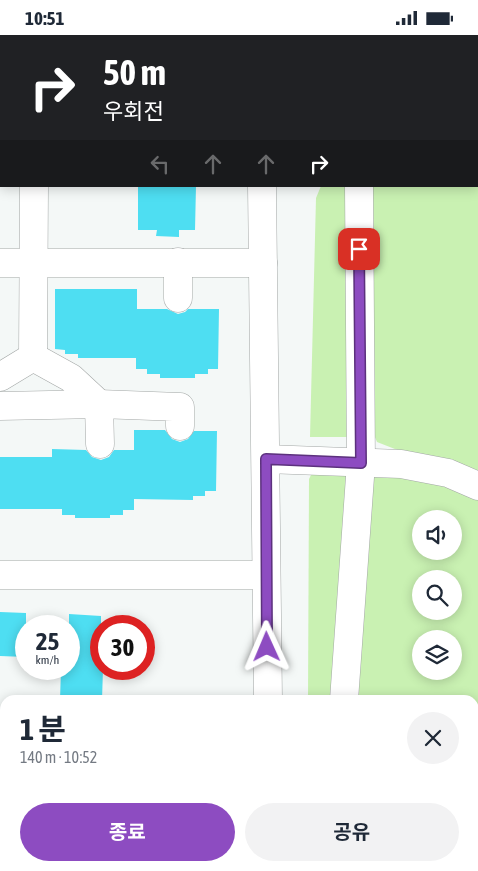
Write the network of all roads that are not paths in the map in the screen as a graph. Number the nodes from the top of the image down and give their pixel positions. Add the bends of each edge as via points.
1 (34, 187) edge
2 (262, 187) edge
3 (360, 187) edge
4 (178, 262) junction
5 (0, 263) edge
6 (34, 263) junction
7 (263, 263) junction
8 (178, 299) dead end
9 (32, 357) junction
10 (0, 377) edge
11 (99, 404) junction
12 (0, 406) edge
13 (180, 426) dead end
14 (100, 444) dead end
15 (266, 459) junction
16 (361, 463) junction
17 (478, 486) edge
18 (0, 575) edge
19 (266, 575) junction
20 (268, 695) edge
21 (344, 695) edge

1 - 6 street
2 - 7 street
3 - 16 street
4 - 6 street via 96,272
4 - 7 street
4 - 8 street
5 - 6 street
6 - 9 street
7 - 15 street
9 - 10 street
9 - 11 street via 70,378
11 - 12 street
11 - 13 street via 180,407
11 - 14 street
15 - 16 street
15 - 19 street
16 - 17 street via 400,464 448,473
16 - 21 street
18 - 19 street
19 - 20 street

